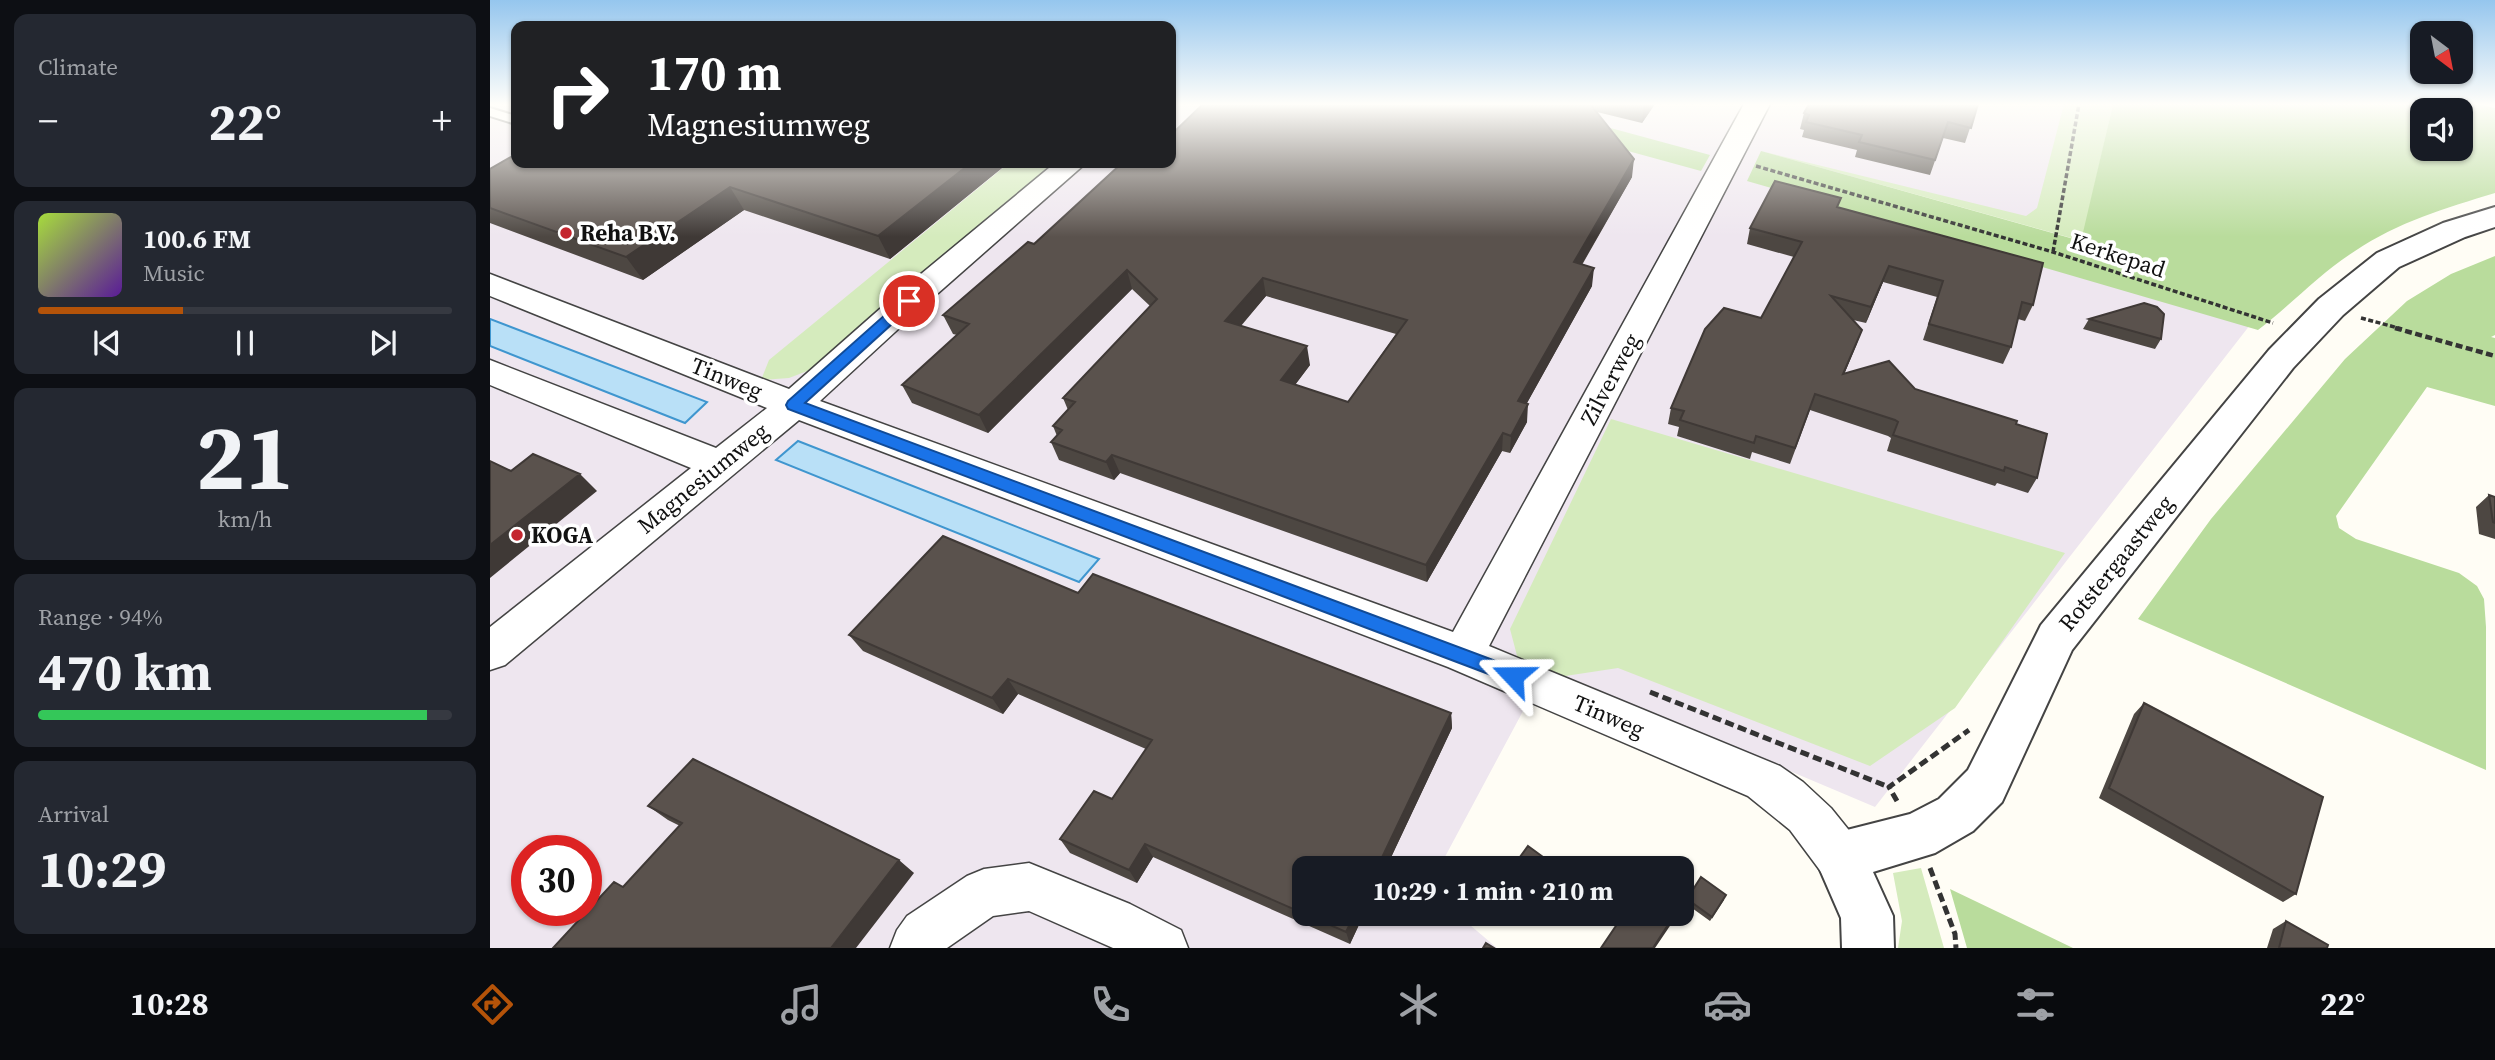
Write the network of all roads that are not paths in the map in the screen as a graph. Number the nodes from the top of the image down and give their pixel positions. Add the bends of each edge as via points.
1 (1733, 148) edge
2 (1066, 168) edge
3 (2495, 217) edge
4 (490, 284) edge
5 (490, 372) edge
6 (794, 405) junction
7 (718, 464) junction
8 (490, 652) edge
9 (1463, 654) junction
10 (1839, 856) junction
11 (915, 948) edge
12 (1163, 948) edge
13 (1868, 948) edge

1 - 9 street, Zilverweg
2 - 6 street, Magnesiumweg
3 - 10 street, Rotstergaastweg via 2454,229 2388,260 2331,307 2281,359 2056,638 1985,786 1956,815 1917,836
4 - 6 street, Tinweg
5 - 7 street
6 - 7 street, Magnesiumweg
6 - 9 street, Tinweg
7 - 8 street, Magnesiumweg
9 - 10 street, Tinweg via 1764,781 1793,800 1819,826
10 - 13 street via 1867,916
11 - 12 street via 925,934 984,893 1029,887 1113,921

